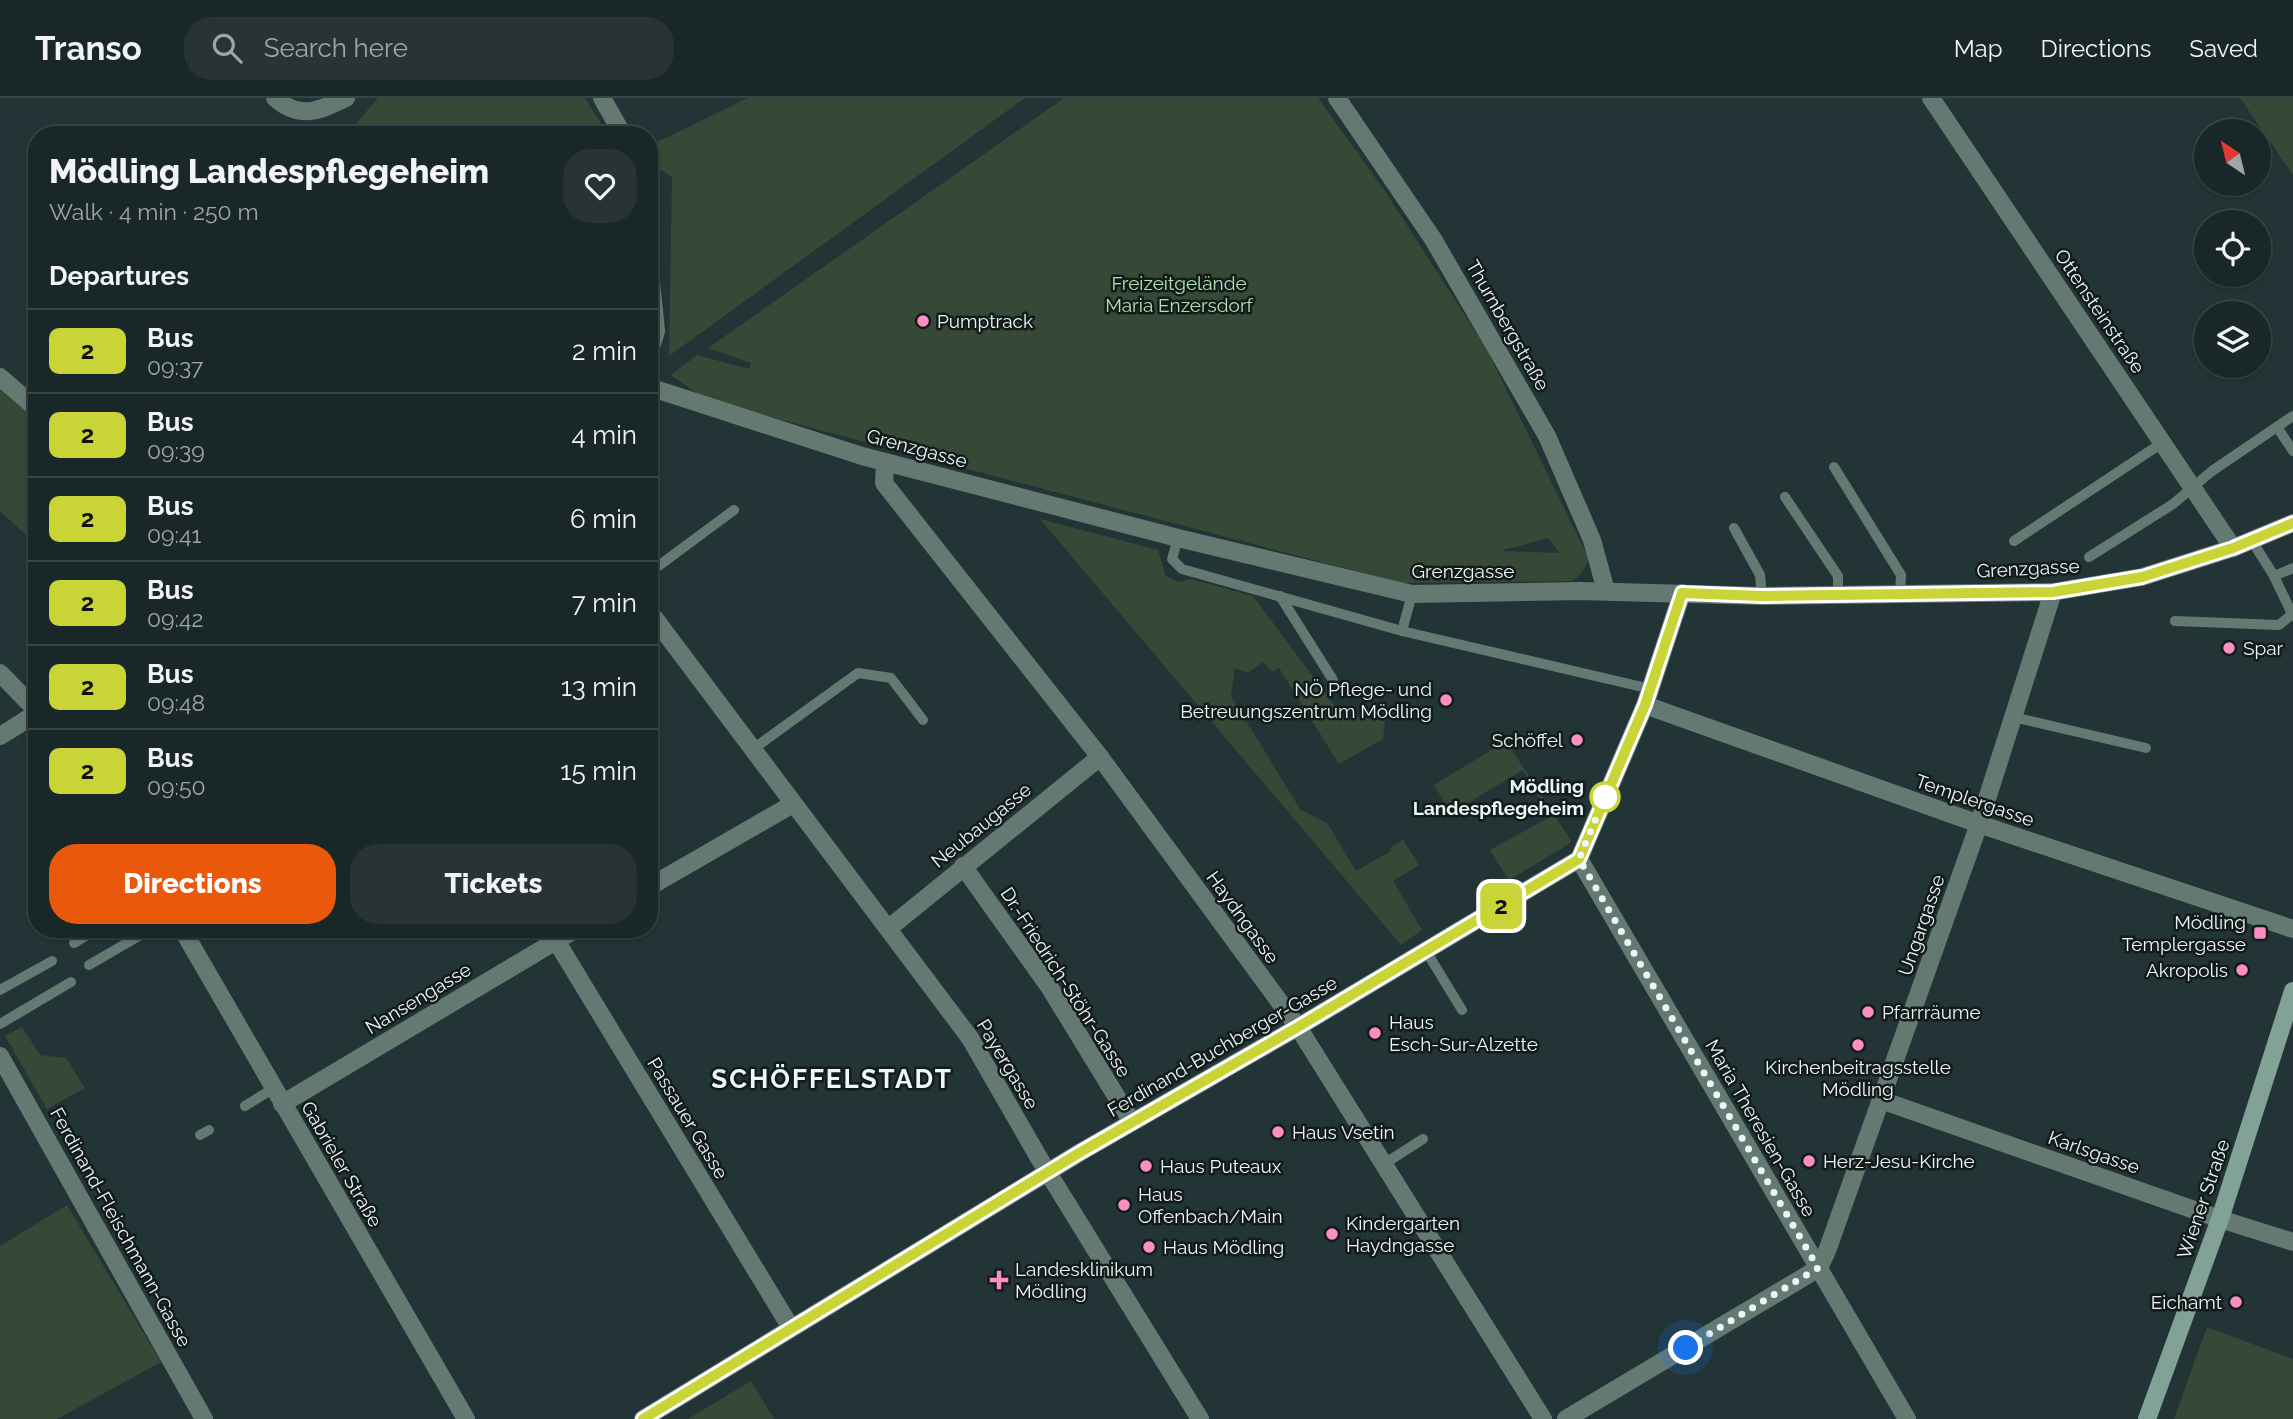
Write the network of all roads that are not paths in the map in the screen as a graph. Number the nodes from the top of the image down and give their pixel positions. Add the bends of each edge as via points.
1 (275, 98) edge
2 (346, 98) edge
3 (602, 98) edge
4 (1337, 98) edge
5 (1931, 98) edge
6 (618, 126) edge
7 (0, 377) edge
8 (658, 390) edge
9 (28, 401) edge
10 (2293, 416) edge
11 (2277, 427) junction
12 (2162, 443) junction
13 (2293, 451) edge
14 (886, 462) junction
15 (1834, 467) dead end
16 (2192, 486) junction
17 (1786, 497) dead end
18 (734, 510) dead end
19 (2293, 523) edge
20 (1734, 528) dead end
21 (1178, 538) junction
22 (2014, 541) dead end
23 (2252, 541) junction
24 (2233, 548) junction
25 (2090, 557) dead end
26 (658, 566) edge
27 (2293, 568) edge
28 (2274, 576) junction
29 (1606, 592) junction
30 (2053, 592) junction
31 (1682, 593) junction
32 (1412, 594) junction
33 (1900, 594) junction
34 (1838, 595) junction
35 (1280, 596) junction
36 (1762, 596) junction
37 (2292, 616) edge
38 (2175, 621) dead end
39 (658, 623) edge
40 (1402, 631) junction
41 (0, 673) edge
42 (1333, 680) dead end
43 (1648, 697) junction
44 (28, 703) edge
45 (2013, 717) junction
46 (28, 718) edge
47 (923, 720) dead end
48 (0, 736) edge
49 (2147, 748) dead end
50 (753, 749) junction
51 (1100, 757) junction
52 (793, 804) junction
53 (1979, 824) junction
54 (1579, 859) junction
55 (963, 866) junction
56 (658, 882) edge
57 (889, 928) junction
58 (2293, 929) edge
59 (83, 938) edge
60 (136, 938) edge
61 (187, 938) edge
62 (547, 938) edge
63 (554, 938) edge
64 (74, 943) dead end
65 (1426, 951) junction
66 (52, 961) dead end
67 (89, 965) dead end
68 (71, 982) dead end
69 (0, 990) edge
70 (2293, 991) edge
71 (1462, 1010) dead end
72 (0, 1024) edge
73 (1298, 1027) junction
74 (0, 1056) edge
75 (274, 1088) junction
76 (1881, 1100) junction
77 (282, 1104) junction
78 (245, 1106) dead end
79 (1132, 1122) junction
80 (1423, 1139) dead end
81 (1384, 1164) junction
82 (1048, 1172) junction
83 (2220, 1219) junction
84 (2293, 1242) edge
85 (1818, 1268) junction
86 (791, 1328) junction
87 (204, 1419) edge
88 (466, 1419) edge
89 (643, 1419) edge
90 (1200, 1419) edge
91 (1543, 1419) edge
92 (1566, 1419) edge
93 (1906, 1419) edge
94 (2147, 1419) edge

1 - 2 street via 287,108 316,112
3 - 6 street
4 - 29 street, Thurnbergstraße via 1433,239 1547,436 1592,540
5 - 12 street, Ottensteinstraße
7 - 9 street
8 - 14 street, Grenzgasse
10 - 11 lane
11 - 13 lane
11 - 16 lane
12 - 16 street, Ottensteinstraße
12 - 22 lane
14 - 21 street, Grenzgasse
14 - 51 street, Haydngasse via 884,483
15 - 33 lane via 1901,575
16 - 24 street, Ottensteinstraße
16 - 25 lane via 2173,504
17 - 34 lane via 1838,576
18 - 26 lane
19 - 23 street, Grenzgasse
20 - 36 lane via 1760,575
21 - 32 street, Grenzgasse
21 - 35 lane via 1172,558 1182,569
23 - 24 street, Grenzgasse
23 - 28 lane
24 - 30 street, Grenzgasse via 2142,577
27 - 28 lane
28 - 37 lane
29 - 31 street, Grenzgasse
29 - 32 street, Grenzgasse
30 - 33 street, Grenzgasse
30 - 45 street, Ungargasse
31 - 36 street, Grenzgasse
31 - 43 street
32 - 40 lane
33 - 34 street, Grenzgasse
34 - 36 street, Grenzgasse
35 - 40 lane
35 - 42 lane
37 - 38 lane via 2279,625
39 - 50 street, Payergasse
40 - 43 lane
41 - 44 street
43 - 53 street, Templergasse
43 - 54 street
45 - 49 lane
45 - 53 street, Ungargasse
46 - 48 street
47 - 50 lane via 891,678 858,673
50 - 52 street, Payergasse
51 - 55 street, Neubaugasse
51 - 73 street, Haydngasse
52 - 56 street
52 - 57 street, Payergasse
53 - 58 street, Templergasse
53 - 76 street, Ungargasse
54 - 65 street, Ferdinand-Buchberger-Gasse
54 - 85 street, Maria Theresien-Gasse
55 - 57 street, Neubaugasse
55 - 79 street, Dr.-Friedrich-Stöhr-Gasse via 1050,988
57 - 82 street, Payergasse via 970,1038
59 - 64 lane
60 - 67 lane
61 - 75 street, Gabrieler Straße
62 - 77 street, Nansengasse
63 - 86 street, Passauer Gasse
65 - 71 lane
65 - 73 street, Ferdinand-Buchberger-Gasse
66 - 69 lane
68 - 72 lane
70 - 83 main road, Wiener Straße
73 - 79 street, Ferdinand-Buchberger-Gasse
73 - 81 street, Haydngasse
74 - 87 street, Ferdinand-Fleischmann-Gasse
75 - 77 street, Gabrieler Straße
75 - 78 lane
76 - 83 street, Karlsgasse
76 - 85 street, Ungargasse
77 - 88 street, Gabrieler Straße
79 - 82 street, Ferdinand-Buchberger-Gasse
80 - 81 lane
81 - 91 street, Haydngasse
82 - 86 street, Ferdinand-Buchberger-Gasse
82 - 90 street, Payergasse
83 - 84 street, Karlsgasse
83 - 94 main road, Wiener Straße
85 - 92 street
85 - 93 street, Maria Theresien-Gasse
86 - 89 street, Ferdinand-Buchberger-Gasse

